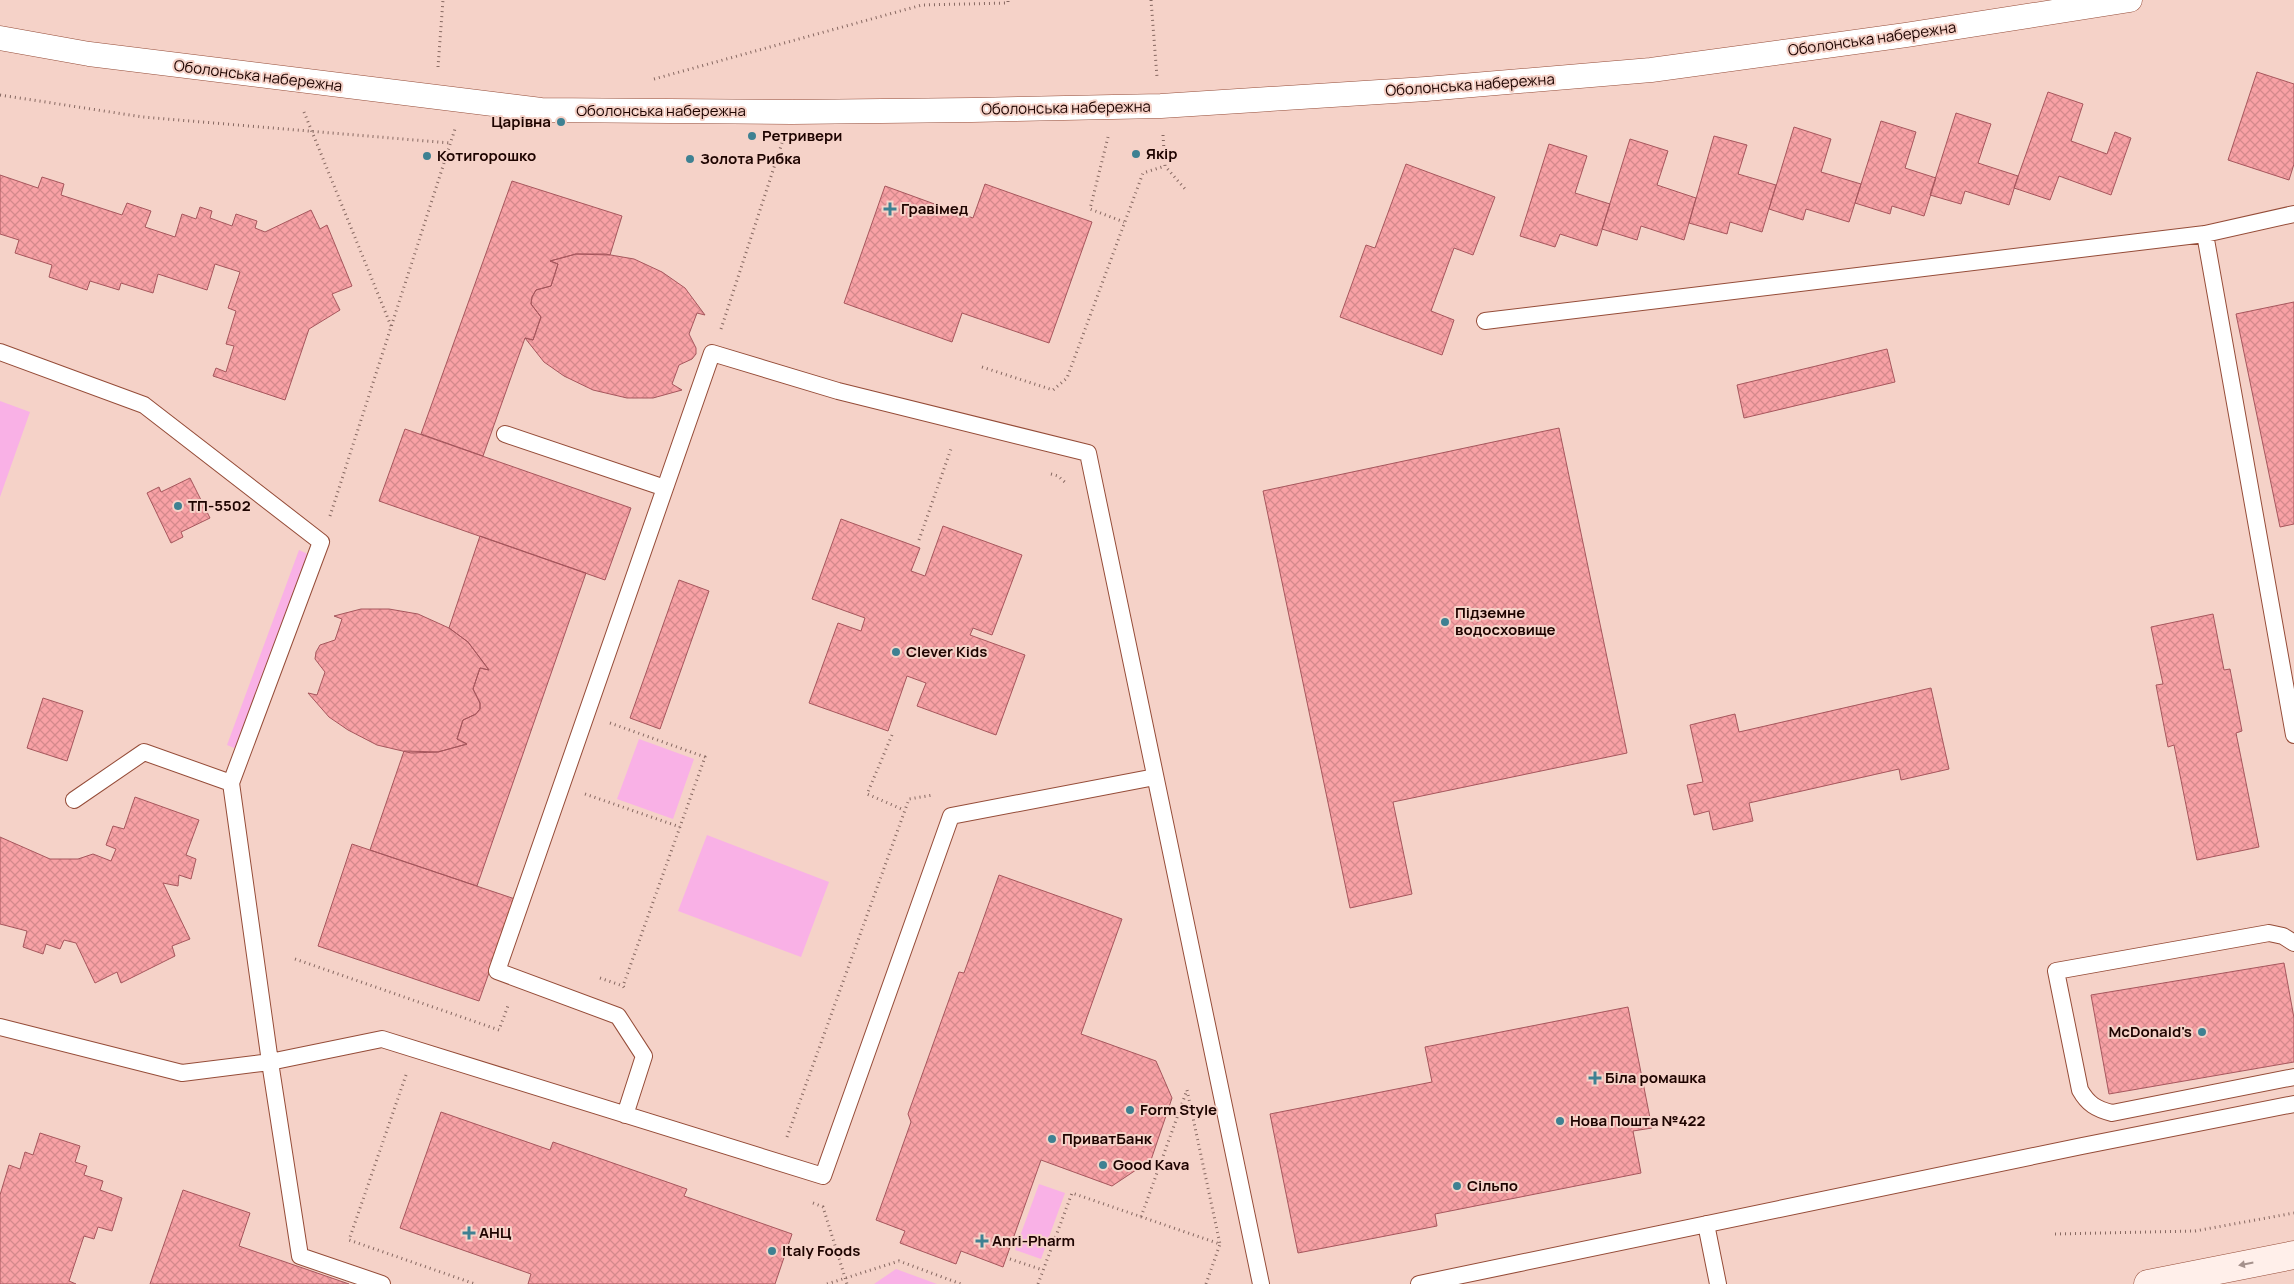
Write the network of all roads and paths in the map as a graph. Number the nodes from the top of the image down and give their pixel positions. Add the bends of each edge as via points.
1 (443, 0) edge
2 (1008, 0) edge
3 (1151, 0) edge
4 (2130, 0) edge
5 (0, 38) edge
6 (438, 72) dead end
7 (291, 80) junction
8 (646, 81) dead end
9 (0, 95) edge
10 (464, 102) junction
11 (1161, 106) junction
12 (1115, 107) junction
13 (792, 112) junction
14 (311, 130) junction
15 (450, 143) junction
16 (1165, 166) junction
17 (1184, 188) dead end
18 (2294, 214) edge
19 (1124, 222) junction
20 (2205, 234) junction
21 (1485, 321) dead end
22 (391, 327) junction
23 (0, 352) edge
24 (712, 353) junction
25 (982, 367) dead end
26 (505, 434) dead end
27 (943, 441) dead end
28 (1048, 473) dead end
29 (1071, 487) dead end
30 (665, 488) junction
31 (919, 540) dead end
32 (321, 542) junction
33 (613, 714) dead end
34 (610, 723) junction
35 (607, 732) dead end
36 (892, 735) dead end
37 (2294, 735) edge
38 (1155, 777) junction
39 (231, 782) junction
40 (588, 785) dead end
41 (585, 794) junction
42 (938, 794) dead end
43 (74, 800) dead end
44 (582, 803) dead end
45 (904, 810) junction
46 (680, 827) junction
47 (2294, 943) edge
48 (295, 959) dead end
49 (597, 977) dead end
50 (623, 986) junction
51 (628, 993) dead end
52 (0, 1028) edge
53 (499, 1030) dead end
54 (270, 1062) junction
55 (409, 1068) dead end
56 (2294, 1077) edge
57 (2294, 1104) edge
58 (625, 1115) junction
59 (777, 1162) junction
60 (805, 1201) dead end
61 (2294, 1213) edge
62 (1141, 1217) junction
63 (1706, 1224) junction
64 (2055, 1234) dead end
65 (1220, 1244) junction
66 (2294, 1255) edge
67 (1010, 1259) dead end
68 (1043, 1270) junction
69 (845, 1278) junction
70 (382, 1284) edge
71 (475, 1284) edge
72 (827, 1284) edge
73 (847, 1284) edge
74 (961, 1284) edge
75 (1038, 1284) edge
76 (1206, 1284) edge
77 (1261, 1284) edge
78 (1419, 1284) edge
79 (1718, 1284) edge
80 (2148, 1284) edge

1 - 6 path
2 - 8 path via 1008,3 922,5
3 - 11 path
4 - 11 street, Оболонська набережна via 1651,70
5 - 7 street, Оболонська набережна via 89,54
7 - 10 street, Оболонська набережна
7 - 14 path
9 - 14 path via 143,117
10 - 13 street, Оболонська набережна via 540,110
10 - 15 path
11 - 12 street, Оболонська набережна
11 - 16 path
12 - 13 street, Оболонська набережна
12 - 19 path via 1090,209
13 - 24 path
14 - 15 path
14 - 22 path
15 - 22 path
16 - 17 path
16 - 19 path via 1143,172
18 - 20 lane
19 - 25 path via 1067,378 1052,390
20 - 21 lane
20 - 37 lane
22 - 32 path
23 - 32 lane via 144,406
24 - 30 lane
24 - 38 lane via 838,391 1088,453
26 - 30 lane
27 - 31 path via 953,444
28 - 29 path via 1058,476
30 - 58 lane via 497,972 618,1016 644,1056
32 - 39 lane
33 - 34 path
34 - 35 path
34 - 46 path via 705,757
36 - 45 path via 867,794
38 - 59 lane via 951,816 823,1176
38 - 77 lane
39 - 43 lane via 144,752
39 - 54 lane
40 - 41 path
41 - 44 path
41 - 46 path
42 - 45 path via 909,799
45 - 59 path
46 - 50 path
47 - 56 lane via 2269,933 2056,971 2080,1090 2087,1102 2099,1110 2112,1113
48 - 53 path
49 - 50 path
50 - 51 path
52 - 54 lane via 182,1073
54 - 58 lane via 382,1039
54 - 70 lane via 300,1256
55 - 71 path via 349,1240
57 - 63 lane
58 - 59 lane
60 - 69 path via 823,1207
61 - 64 path via 2195,1231
62 - 65 path
62 - 65 path via 1187,1090
62 - 68 path via 1072,1193
63 - 78 lane
63 - 79 lane
65 - 76 path
66 -> 80 main road
67 - 68 path
68 - 75 path
69 - 72 path
69 - 73 path
69 - 74 path via 899,1261

